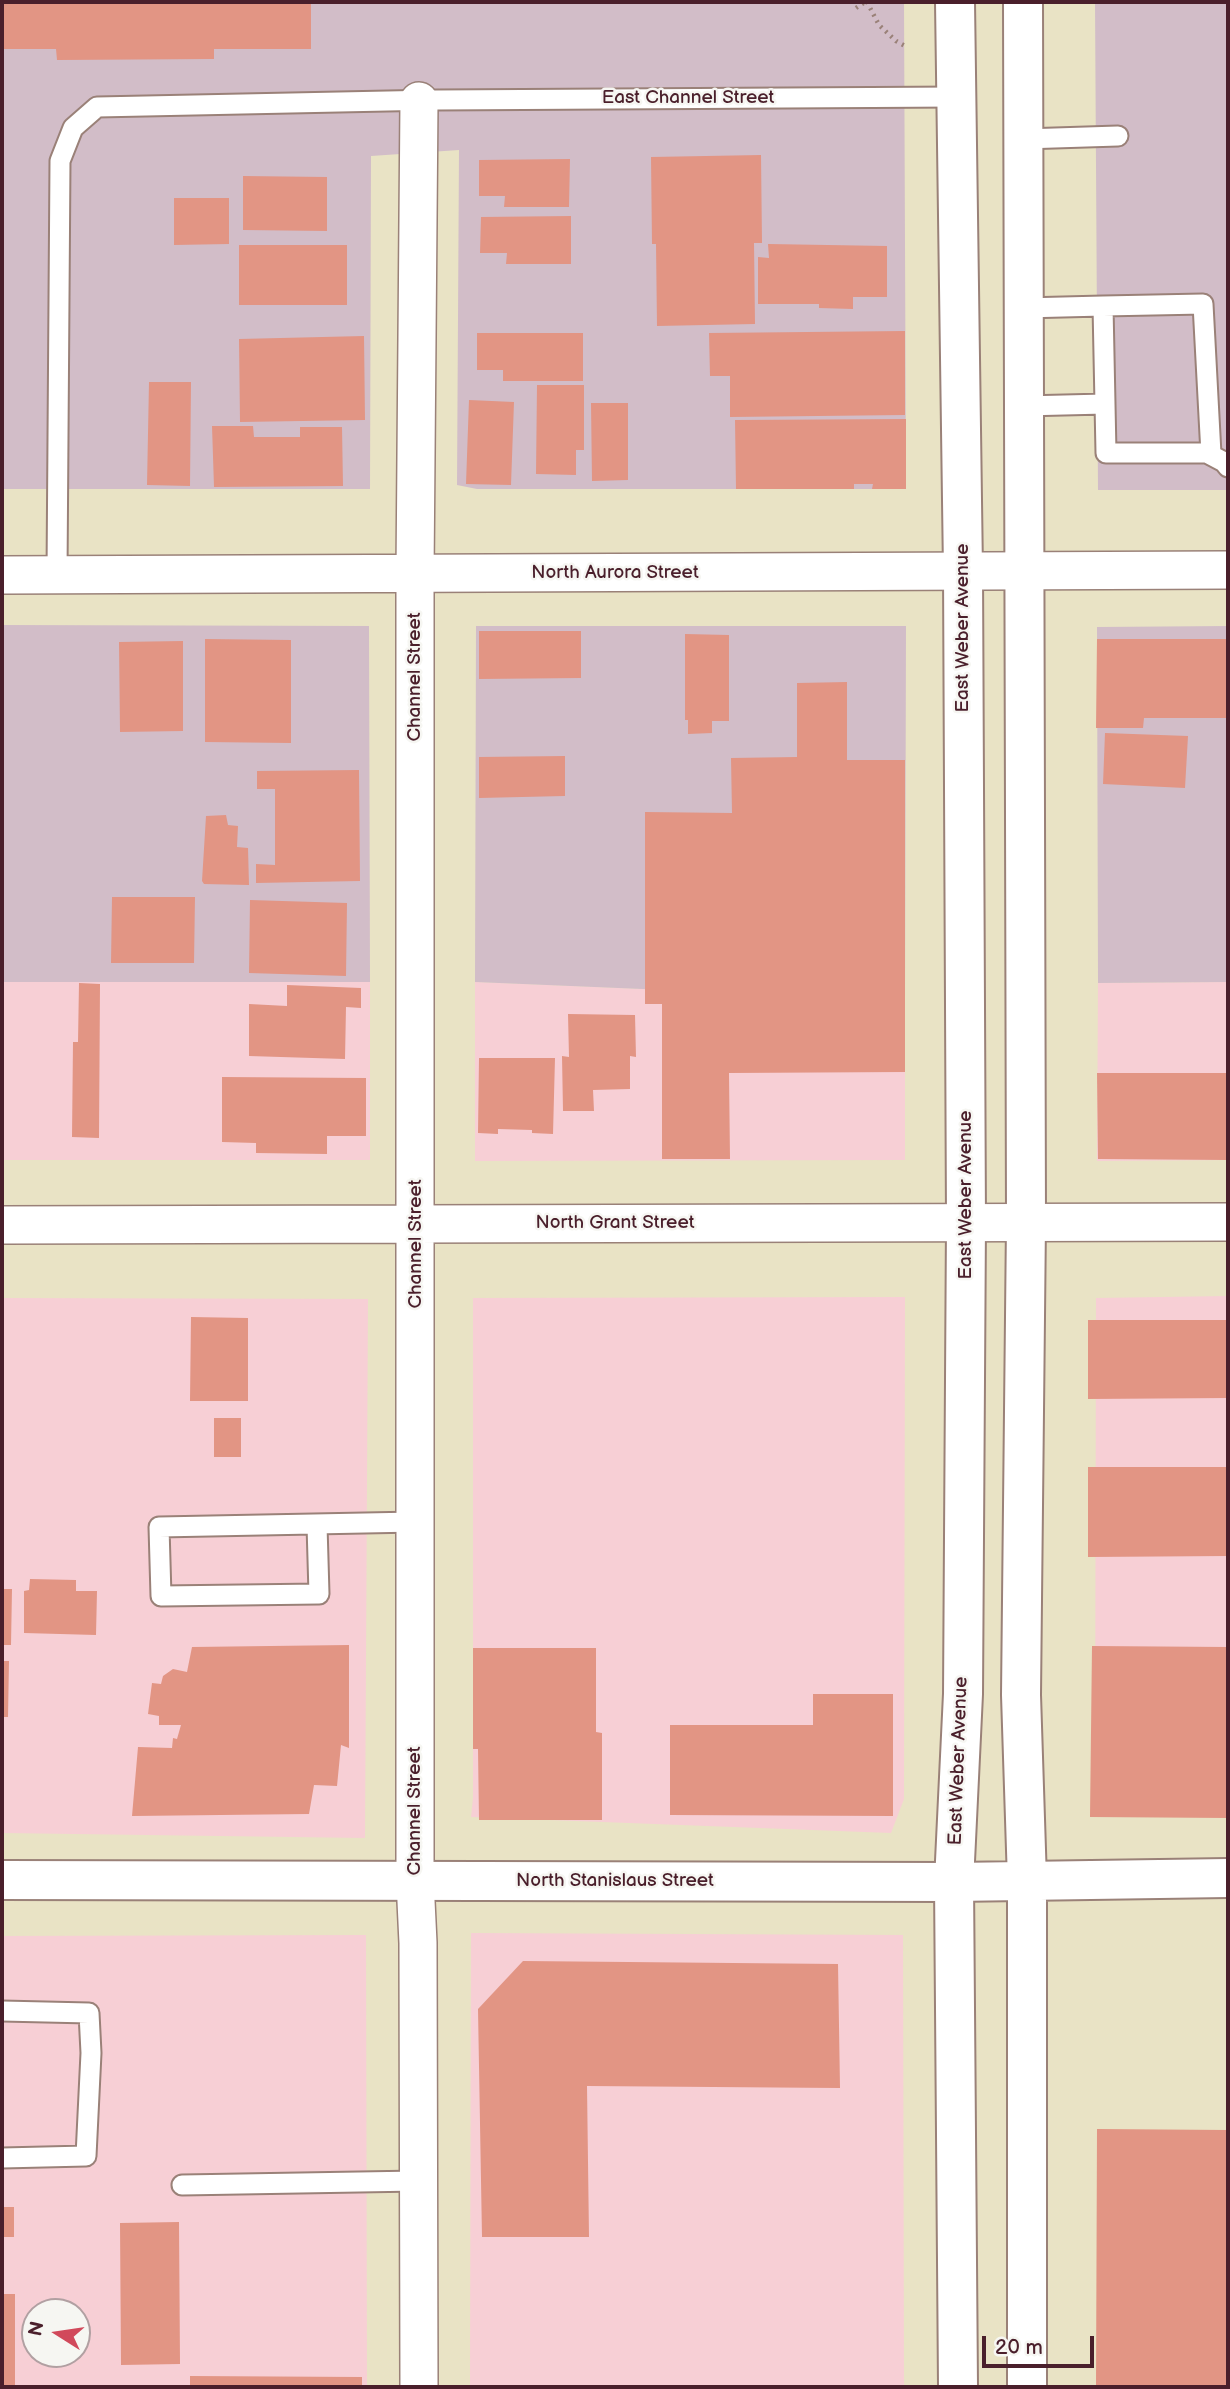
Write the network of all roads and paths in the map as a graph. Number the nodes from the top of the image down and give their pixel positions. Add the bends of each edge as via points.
1 (866, 2) edge
2 (955, 2) edge
3 (1023, 2) edge
4 (856, 8) dead end
5 (906, 47) dead end
6 (958, 97) junction
7 (419, 101) junction
8 (1118, 136) dead end
9 (1023, 139) junction
10 (1102, 306) junction
11 (1023, 308) junction
12 (1105, 404) junction
13 (1023, 407) junction
14 (1210, 454) junction
15 (1228, 467) edge
16 (1228, 570) edge
17 (963, 571) junction
18 (1023, 571) junction
19 (415, 573) junction
20 (57, 574) junction
21 (2, 575) edge
22 (967, 1222) junction
23 (1026, 1222) junction
24 (1228, 1222) edge
25 (416, 1224) junction
26 (2, 1225) edge
27 (416, 1522) junction
28 (317, 1525) junction
29 (1228, 1878) edge
30 (2, 1880) edge
31 (415, 1880) junction
32 (1027, 1881) junction
33 (954, 1882) junction
34 (2, 2011) edge
35 (2, 2158) edge
36 (418, 2181) junction
37 (182, 2185) dead end
38 (419, 2387) edge
39 (958, 2387) edge
40 (1027, 2387) edge

1 - 4 path
1 - 5 path via 879,25
2 - 6 street, East Weber Avenue
3 - 9 street
6 - 7 lane, East Channel Street
6 - 17 street, East Weber Avenue
7 - 19 street, Channel Street
7 - 20 lane, East Channel Street via 97,107 73,128 60,161
8 - 9 lane
9 - 11 street
10 - 11 lane
10 - 12 lane
10 - 14 lane via 1203,304
11 - 13 street
12 - 13 lane
12 - 14 lane via 1106,453
13 - 18 street
14 - 15 lane
16 - 18 street, North Aurora Street
17 - 18 street, North Aurora Street
17 - 19 street, North Aurora Street
17 - 22 street, East Weber Avenue
18 - 23 street
19 - 20 street, North Aurora Street
19 - 25 street, Channel Street
20 - 21 street, North Aurora Street
22 - 23 street, North Grant Street
22 - 25 street, North Grant Street
22 - 33 street, East Weber Avenue via 963,1694
23 - 24 street, North Grant Street
23 - 32 street via 1021,1695
25 - 26 street, North Grant Street
25 - 27 street, Channel Street
27 - 28 lane
27 - 31 street, Channel Street
28 - 28 lane via 159,1527 161,1595 318,1594
29 - 32 street, North Stanislaus Street
30 - 31 street, North Stanislaus Street
31 - 33 street, North Stanislaus Street
31 - 36 street, Channel Street
32 - 33 street, North Stanislaus Street
32 - 40 street
33 - 39 street, East Weber Avenue
34 - 35 lane via 89,2013 91,2053 86,2156
36 - 37 lane
36 - 38 street, Channel Street

